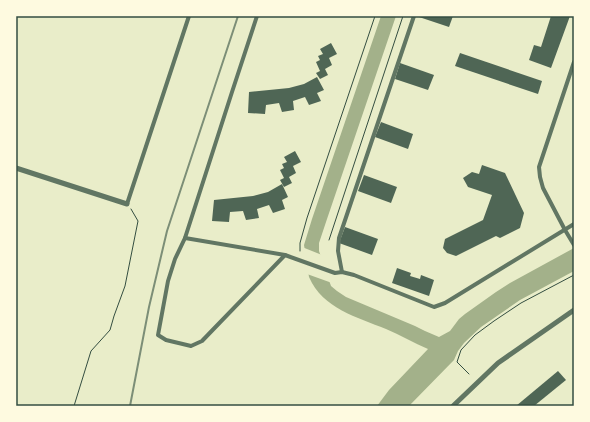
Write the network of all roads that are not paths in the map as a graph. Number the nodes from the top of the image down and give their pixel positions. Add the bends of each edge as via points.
1 (189, 16) edge
2 (257, 16) edge
3 (414, 16) edge
4 (574, 62) edge
5 (16, 168) edge
6 (127, 204) joint
7 (574, 224) edge
8 (565, 230) junction
9 (185, 238) junction
10 (574, 245) edge
11 (284, 254) junction
12 (342, 272) junction
13 (574, 310) edge
14 (453, 406) edge

1 - 6 street
2 - 9 street
3 - 12 street via 339,238 338,251
4 - 8 street via 539,167 543,188
5 - 6 street
7 - 8 street
8 - 10 street
8 - 12 street via 434,308
9 - 11 street
9 - 11 street via 168,281 158,335 166,340 191,346 202,342
11 - 12 street
13 - 14 street via 498,363

